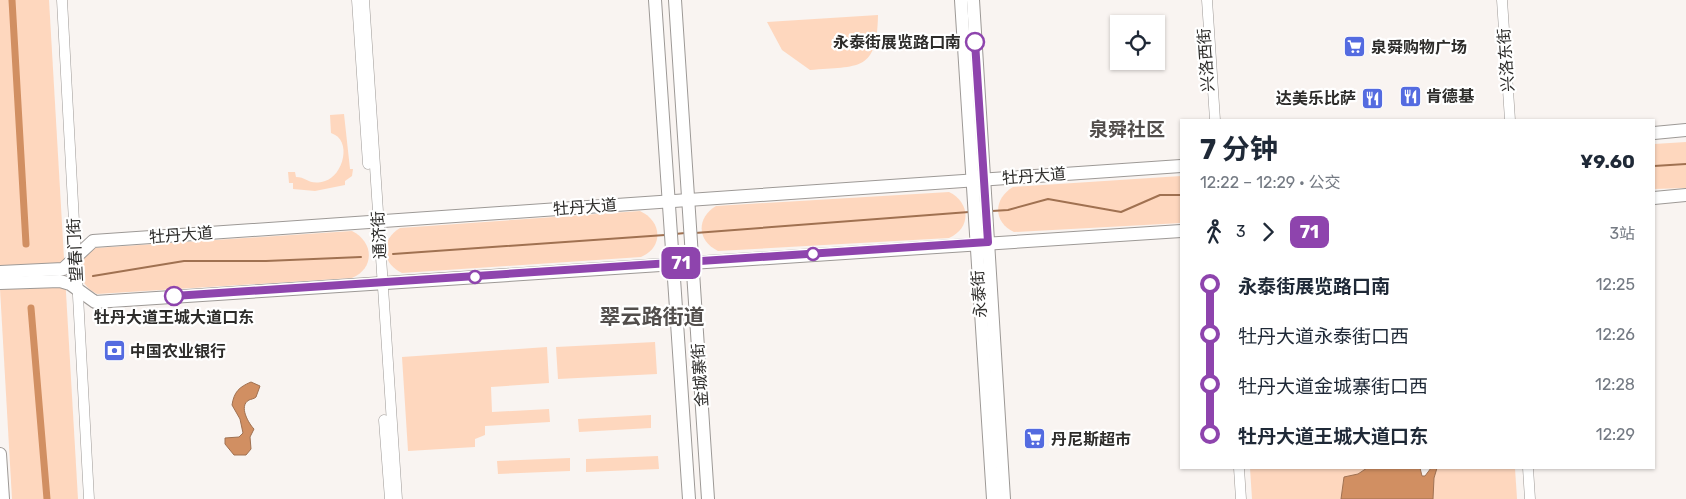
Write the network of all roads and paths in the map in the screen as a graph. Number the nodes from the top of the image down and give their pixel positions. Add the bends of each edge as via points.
1 (56, 0) edge
2 (62, 0) edge
3 (357, 0) edge
4 (364, 0) edge
5 (654, 0) edge
6 (675, 0) edge
7 (961, 0) edge
8 (972, 0) edge
9 (1201, 0) edge
10 (1207, 0) edge
11 (1496, 0) edge
12 (1502, 0) edge
13 (1210, 119) edge
14 (1215, 119) edge
15 (1504, 119) edge
16 (1510, 119) edge
17 (1686, 130) edge
18 (1655, 133) edge
19 (1180, 166) edge
20 (978, 179) junction
21 (1686, 195) edge
22 (1655, 198) edge
23 (688, 200) junction
24 (667, 201) junction
25 (376, 222) junction
26 (1180, 231) edge
27 (982, 243) junction
28 (692, 257) junction
29 (671, 258) junction
30 (72, 262) junction
31 (0, 272) edge
32 (379, 283) junction
33 (0, 284) edge
34 (74, 286) junction
35 (0, 454) edge
36 (1234, 469) edge
37 (1239, 469) edge
38 (1528, 469) edge
39 (1534, 469) edge
40 (3, 499) edge
41 (82, 499) edge
42 (89, 499) edge
43 (390, 499) edge
44 (397, 499) edge
45 (689, 499) edge
46 (708, 499) edge
47 (993, 499) edge
48 (1004, 499) edge
49 (1236, 499) edge
50 (1241, 499) edge
51 (1530, 499) edge
52 (1536, 499) edge

1 - 30 street, 望春门街
2 - 30 street, 望春门街
3 - 25 street, 通济街
4 - 25 street, 通济街
5 - 24 main road
6 - 23 main road
7 - 20 main road, 永泰街
8 - 20 main road, 永泰街
9 - 13 street, 兴洛西街
10 - 14 street, 兴洛西街
11 - 15 street, 兴洛东街
12 - 16 street, 兴洛东街
17 - 18 main road
19 - 20 main road, 牡丹大道
20 - 23 main road, 牡丹大道
20 - 27 main road, 永泰街
21 - 22 main road
23 - 24 main road, 牡丹大道
23 - 28 main road, 金城寨街
24 - 25 main road, 牡丹大道
24 - 29 main road, 金城寨街
25 - 30 main road, 牡丹大道 via 93,241
25 - 32 street, 通济街
26 - 27 main road
27 - 28 main road
27 - 47 main road, 永泰街
27 - 48 main road, 永泰街
28 - 29 main road
28 - 46 main road, 金城寨街
29 - 32 main road
29 - 45 main road, 金城寨街
30 - 31 main road via 63,269
30 - 34 street, 望春门街
32 - 34 main road via 95,302
32 - 43 street, 通济街
32 - 44 street, 通济街
33 - 34 main road via 60,281
34 - 41 street, 望春门街
34 - 42 street, 望春门街
35 - 40 main road
36 - 49 street
37 - 50 street
38 - 51 street
39 - 52 street

